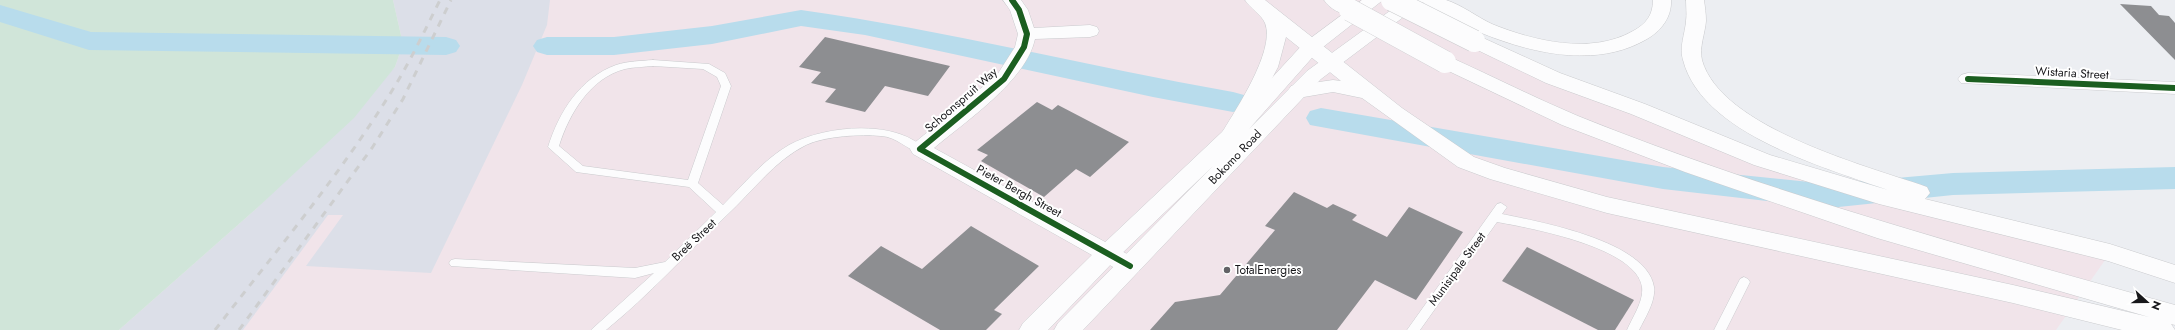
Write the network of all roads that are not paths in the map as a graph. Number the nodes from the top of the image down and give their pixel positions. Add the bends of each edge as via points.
1 (1012, 0) edge
2 (1332, 0) edge
3 (1374, 0) edge
4 (1392, 0) edge
5 (1417, 0) edge
6 (1431, 0) edge
7 (1662, 0) edge
8 (1696, 0) edge
9 (1261, 6) edge
10 (1090, 31) dead end
11 (1479, 34) junction
12 (1026, 40) junction
13 (1311, 47) junction
14 (1330, 61) junction
15 (1968, 79) dead end
16 (2175, 88) edge
17 (1298, 91) junction
18 (1371, 94) junction
19 (1231, 136) junction
20 (920, 149) junction
21 (791, 150) joint
22 (692, 184) junction
23 (1501, 207) dead end
24 (724, 212) junction
25 (1494, 217) junction
26 (2033, 234) junction
27 (1108, 253) junction
28 (455, 263) dead end
29 (666, 266) junction
30 (1130, 266) junction
31 (2175, 274) edge
32 (1744, 282) dead end
33 (2175, 315) edge
34 (597, 330) edge
35 (1032, 330) edge
36 (1067, 330) edge
37 (1413, 330) edge
38 (1633, 330) edge
39 (1720, 330) edge
40 (2162, 330) edge

1 - 12 street via 1020,10
2 - 33 main road, bridge via 1445,62 1569,120 1693,167 1885,232
3 - 13 main road, Bokomo Road
4 - 11 main road, bridge
5 - 14 main road, Bokomo Road
6 - 11 main road
7 - 11 main road via 1656,24 1624,44 1595,48 1559,48
8 - 26 main road via 1692,59 1700,80 1733,115 1787,146
9 - 13 main road
9 - 19 main road via 1276,29 1276,44 1272,61
10 - 12 street
11 - 26 main road via 1553,78 1638,109 1762,160 1879,196
12 - 20 street, Schoonspruit Way via 1004,79
13 - 14 main road
13 - 19 main road, Bokomo Road
14 - 17 main road, Bokomo Road
14 - 18 main road
15 - 16 street, Wistaria Street
17 - 18 main road via 1333,86
17 - 30 main road, Bokomo Road
18 - 40 main road via 1466,162 1530,185 1607,205 2013,294
19 - 27 main road, Bokomo Road
20 - 21 lane, Pieter Bergh Street via 888,133 858,133 824,137 805,142
20 - 27 street, Pieter Bergh Street
21 - 24 lane, Breë Street via 757,176
22 - 22 lane via 580,169 553,147 558,127 574,100 599,77 621,67 653,63 705,66 721,75 726,86
22 - 24 lane
23 - 25 lane, Munisipale Street
24 - 29 lane, Breë Street
25 - 37 lane, Munisipale Street
25 - 38 lane via 1572,234 1632,261 1648,286
26 - 31 main road via 2110,253
27 - 30 street, Pieter Bergh Street
27 - 35 main road, Bokomo Road
28 - 29 lane via 635,273
29 - 34 lane, Breë Street via 629,305
30 - 36 main road, Bokomo Road
32 - 39 lane

